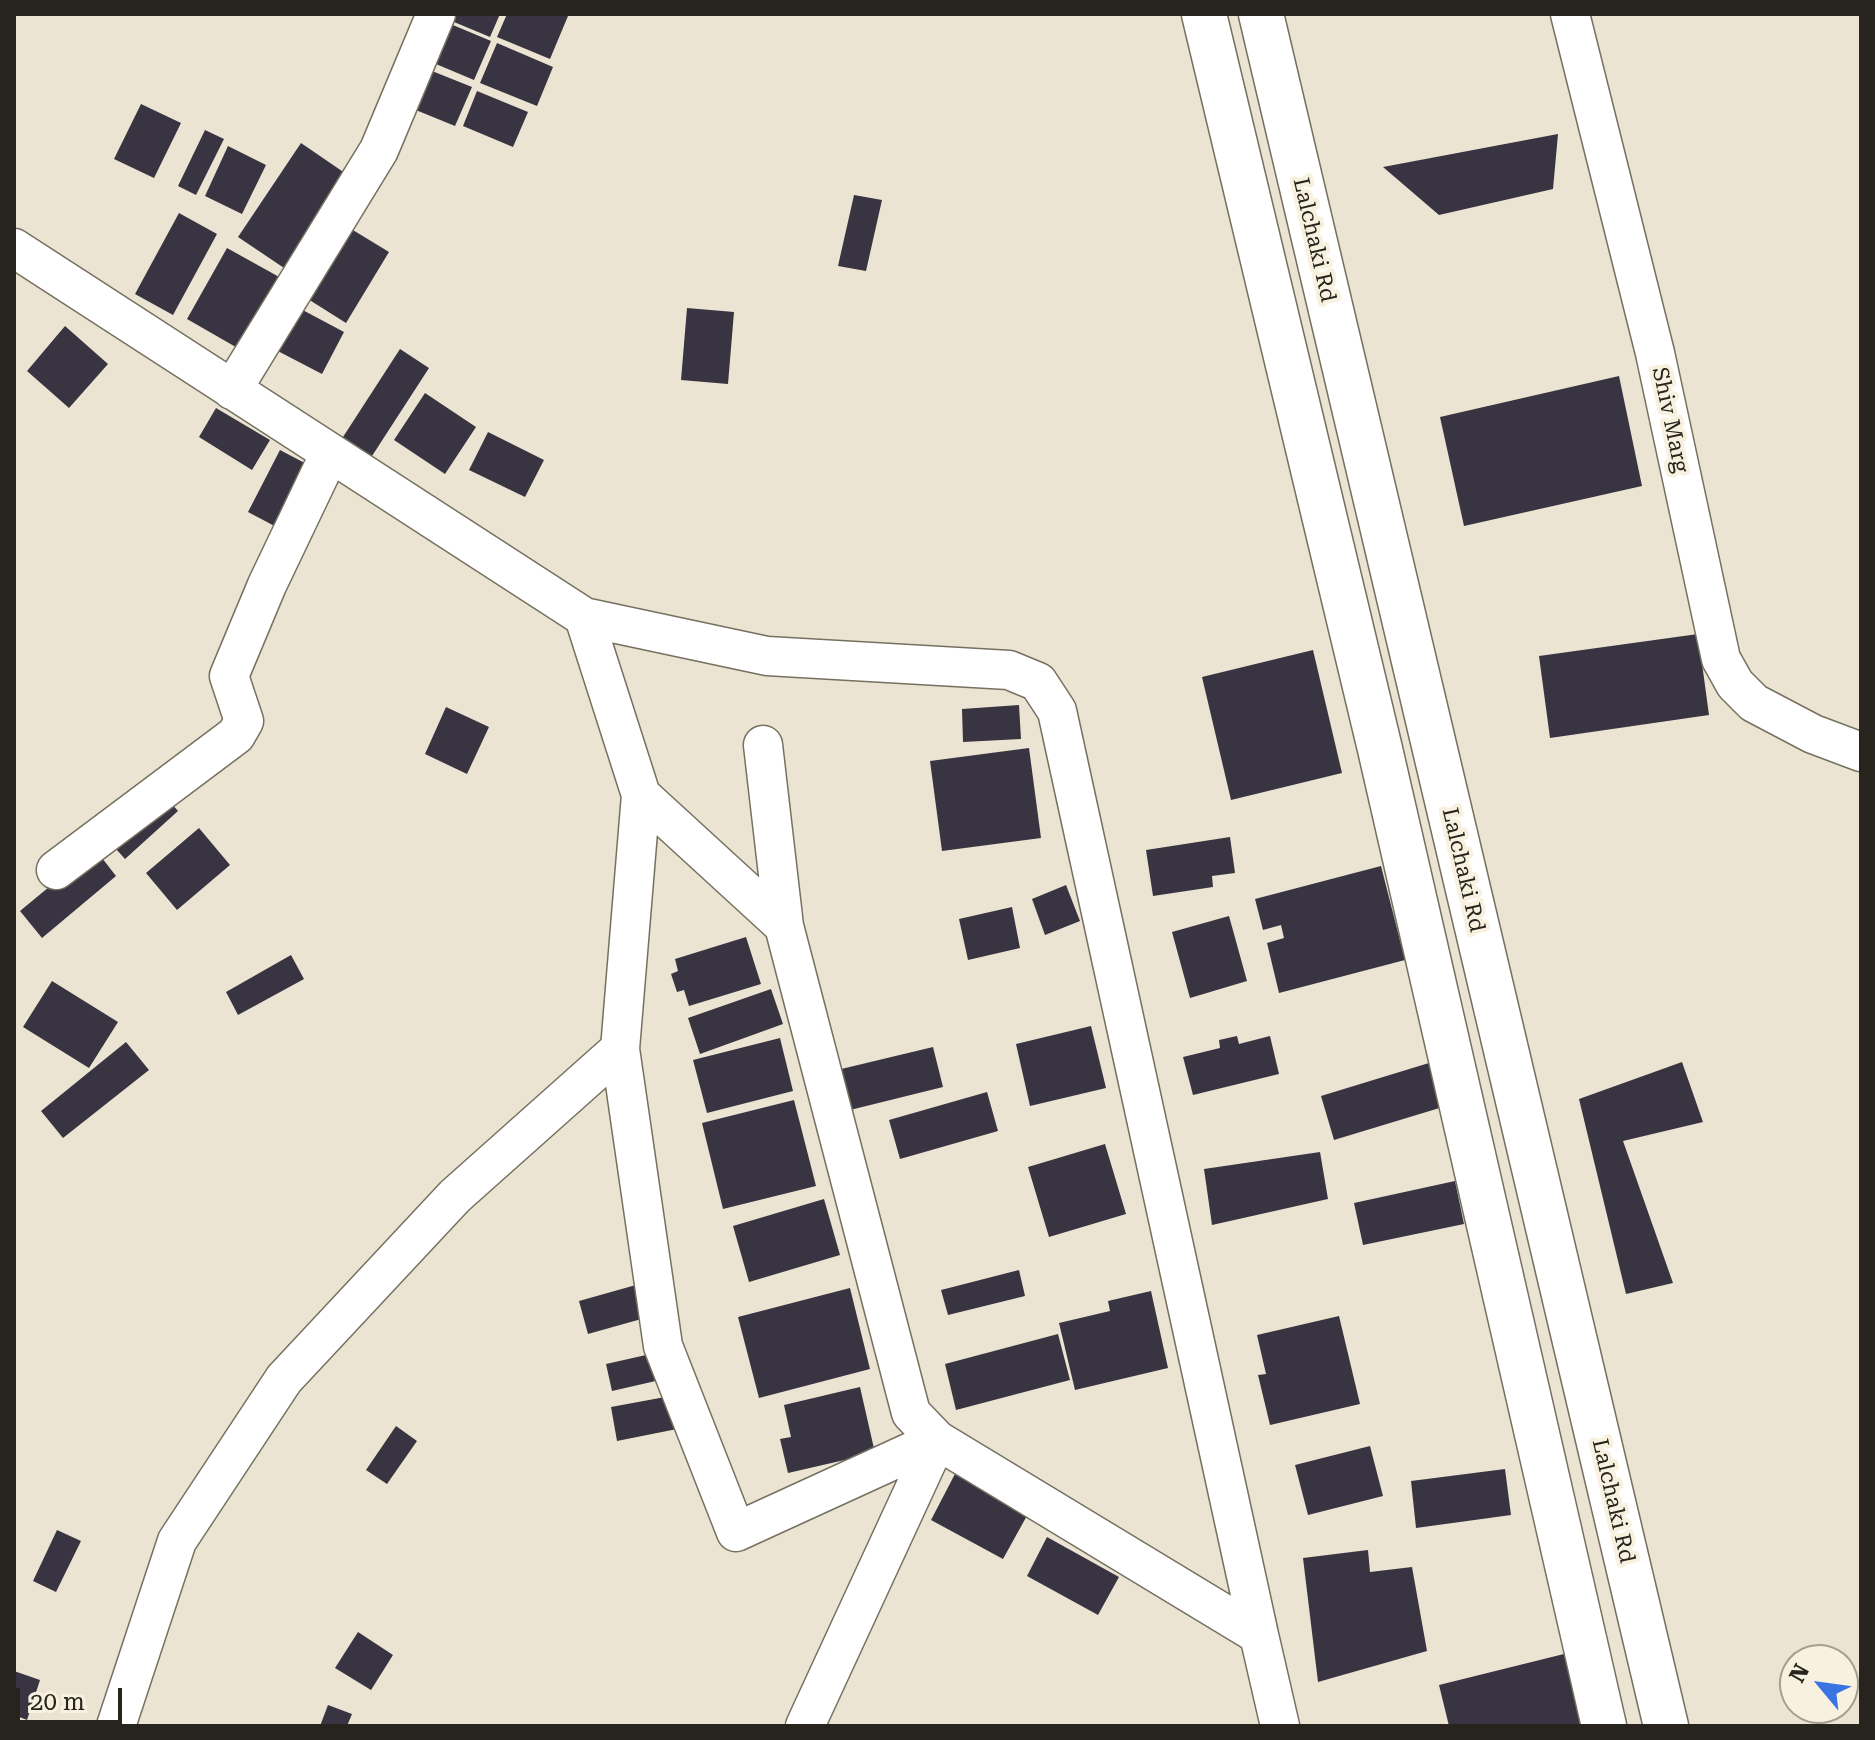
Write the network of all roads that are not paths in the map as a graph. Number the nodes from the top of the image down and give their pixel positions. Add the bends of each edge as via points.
1 (436, 14) edge
2 (1204, 14) edge
3 (1261, 14) edge
4 (1570, 14) edge
5 (14, 248) edge
6 (232, 390) junction
7 (330, 453) junction
8 (584, 617) junction
9 (1432, 743) junction
10 (763, 745) dead end
11 (1380, 749) junction
12 (1861, 752) edge
13 (641, 795) junction
14 (56, 870) dead end
15 (784, 926) junction
16 (620, 1049) junction
17 (1523, 1122) junction
18 (1467, 1127) junction
19 (937, 1440) junction
20 (1259, 1635) junction
21 (116, 1726) edge
22 (805, 1726) edge
23 (1280, 1726) edge
24 (1604, 1726) edge
25 (1666, 1726) edge

1 - 6 street via 379,150
2 - 11 main road
3 - 9 main road, Lalchaki Rd
4 - 12 street, Shiv Marg via 1655,353 1721,659 1754,703
5 - 6 street
6 - 7 street
7 - 8 street
7 - 14 street via 229,676 244,721 236,735
8 - 13 street
8 - 20 street via 767,656 1009,670 1038,682 1057,711
9 - 11 main road
9 - 17 main road, Lalchaki Rd
10 - 15 street
11 - 18 main road
13 - 15 street
13 - 16 street
15 - 19 street via 911,1413
16 - 19 street via 663,1346 736,1532
16 - 21 street via 455,1196 284,1379 177,1541
17 - 18 main road
17 - 25 main road, Lalchaki Rd
18 - 24 main road
19 - 20 street
19 - 22 street
20 - 23 street

